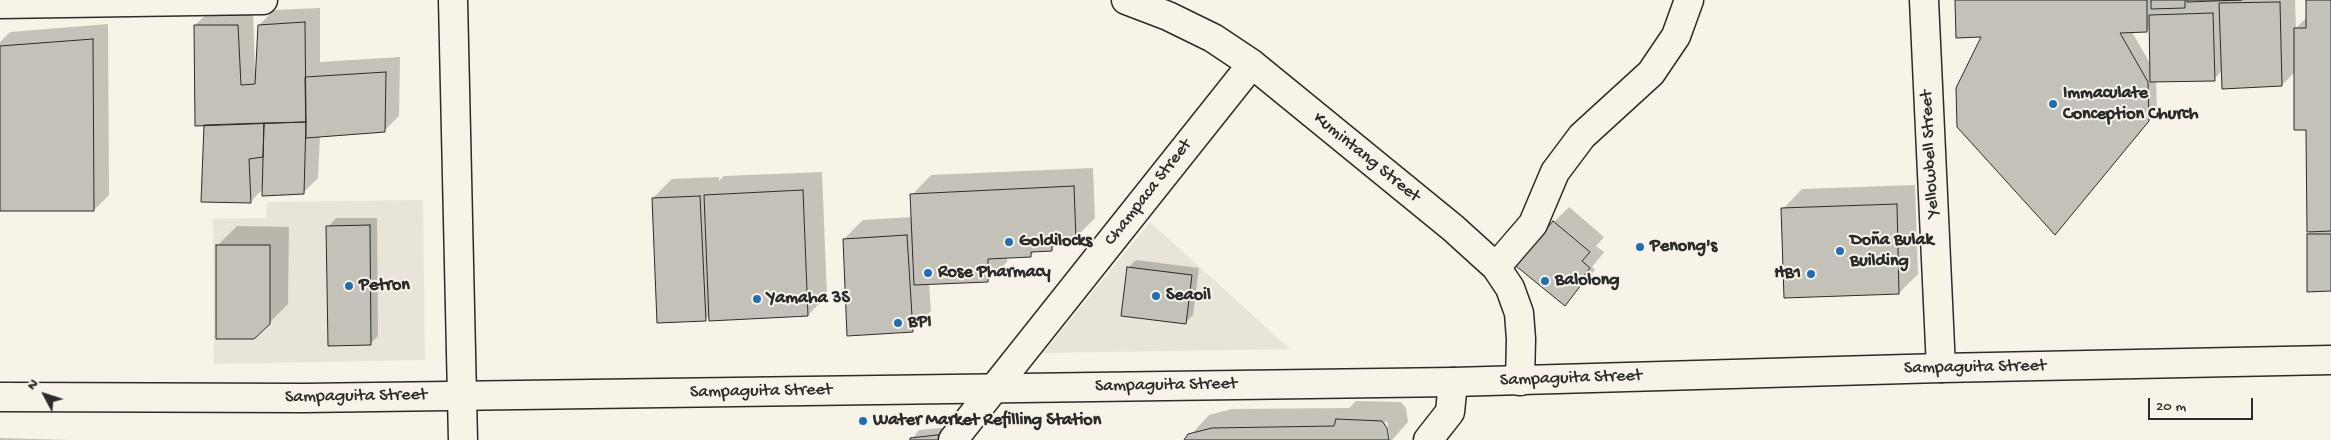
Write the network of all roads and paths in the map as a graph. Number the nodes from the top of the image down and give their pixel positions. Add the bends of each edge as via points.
1 (263, 0) edge
2 (453, 0) edge
3 (1126, 0) edge
4 (1689, 0) edge
5 (1924, 0) edge
6 (0, 4) edge
7 (1252, 64) junction
8 (1496, 267) junction
9 (2331, 360) edge
10 (1941, 368) junction
11 (1520, 381) junction
12 (1453, 382) junction
13 (994, 389) junction
14 (461, 396) junction
15 (0, 397) edge
16 (1450, 412) junction
17 (462, 440) edge
18 (954, 440) edge
19 (1428, 440) edge
20 (1448, 440) edge

1 - 6 main road
2 - 14 main road
3 - 7 main road, Kumintang Street via 1213,38
4 - 8 main road via 1676,36 1651,73 1582,136 1555,172 1533,224
5 - 10 main road, Yellowbell Street
7 - 8 main road, Kumintang Street
7 - 13 main road, Champaca Street
8 - 11 main road, Kumintang Street via 1510,288 1518,313
9 - 10 main road, Sampaguita Street
10 - 11 main road, Sampaguita Street
11 - 12 main road, Sampaguita Street
12 - 13 main road, Sampaguita Street
12 - 16 main road
13 - 14 main road, Sampaguita Street
13 - 18 main road, Champaca Street
14 - 15 main road, Sampaguita Street
14 - 17 main road
16 - 19 main road
16 - 20 main road

